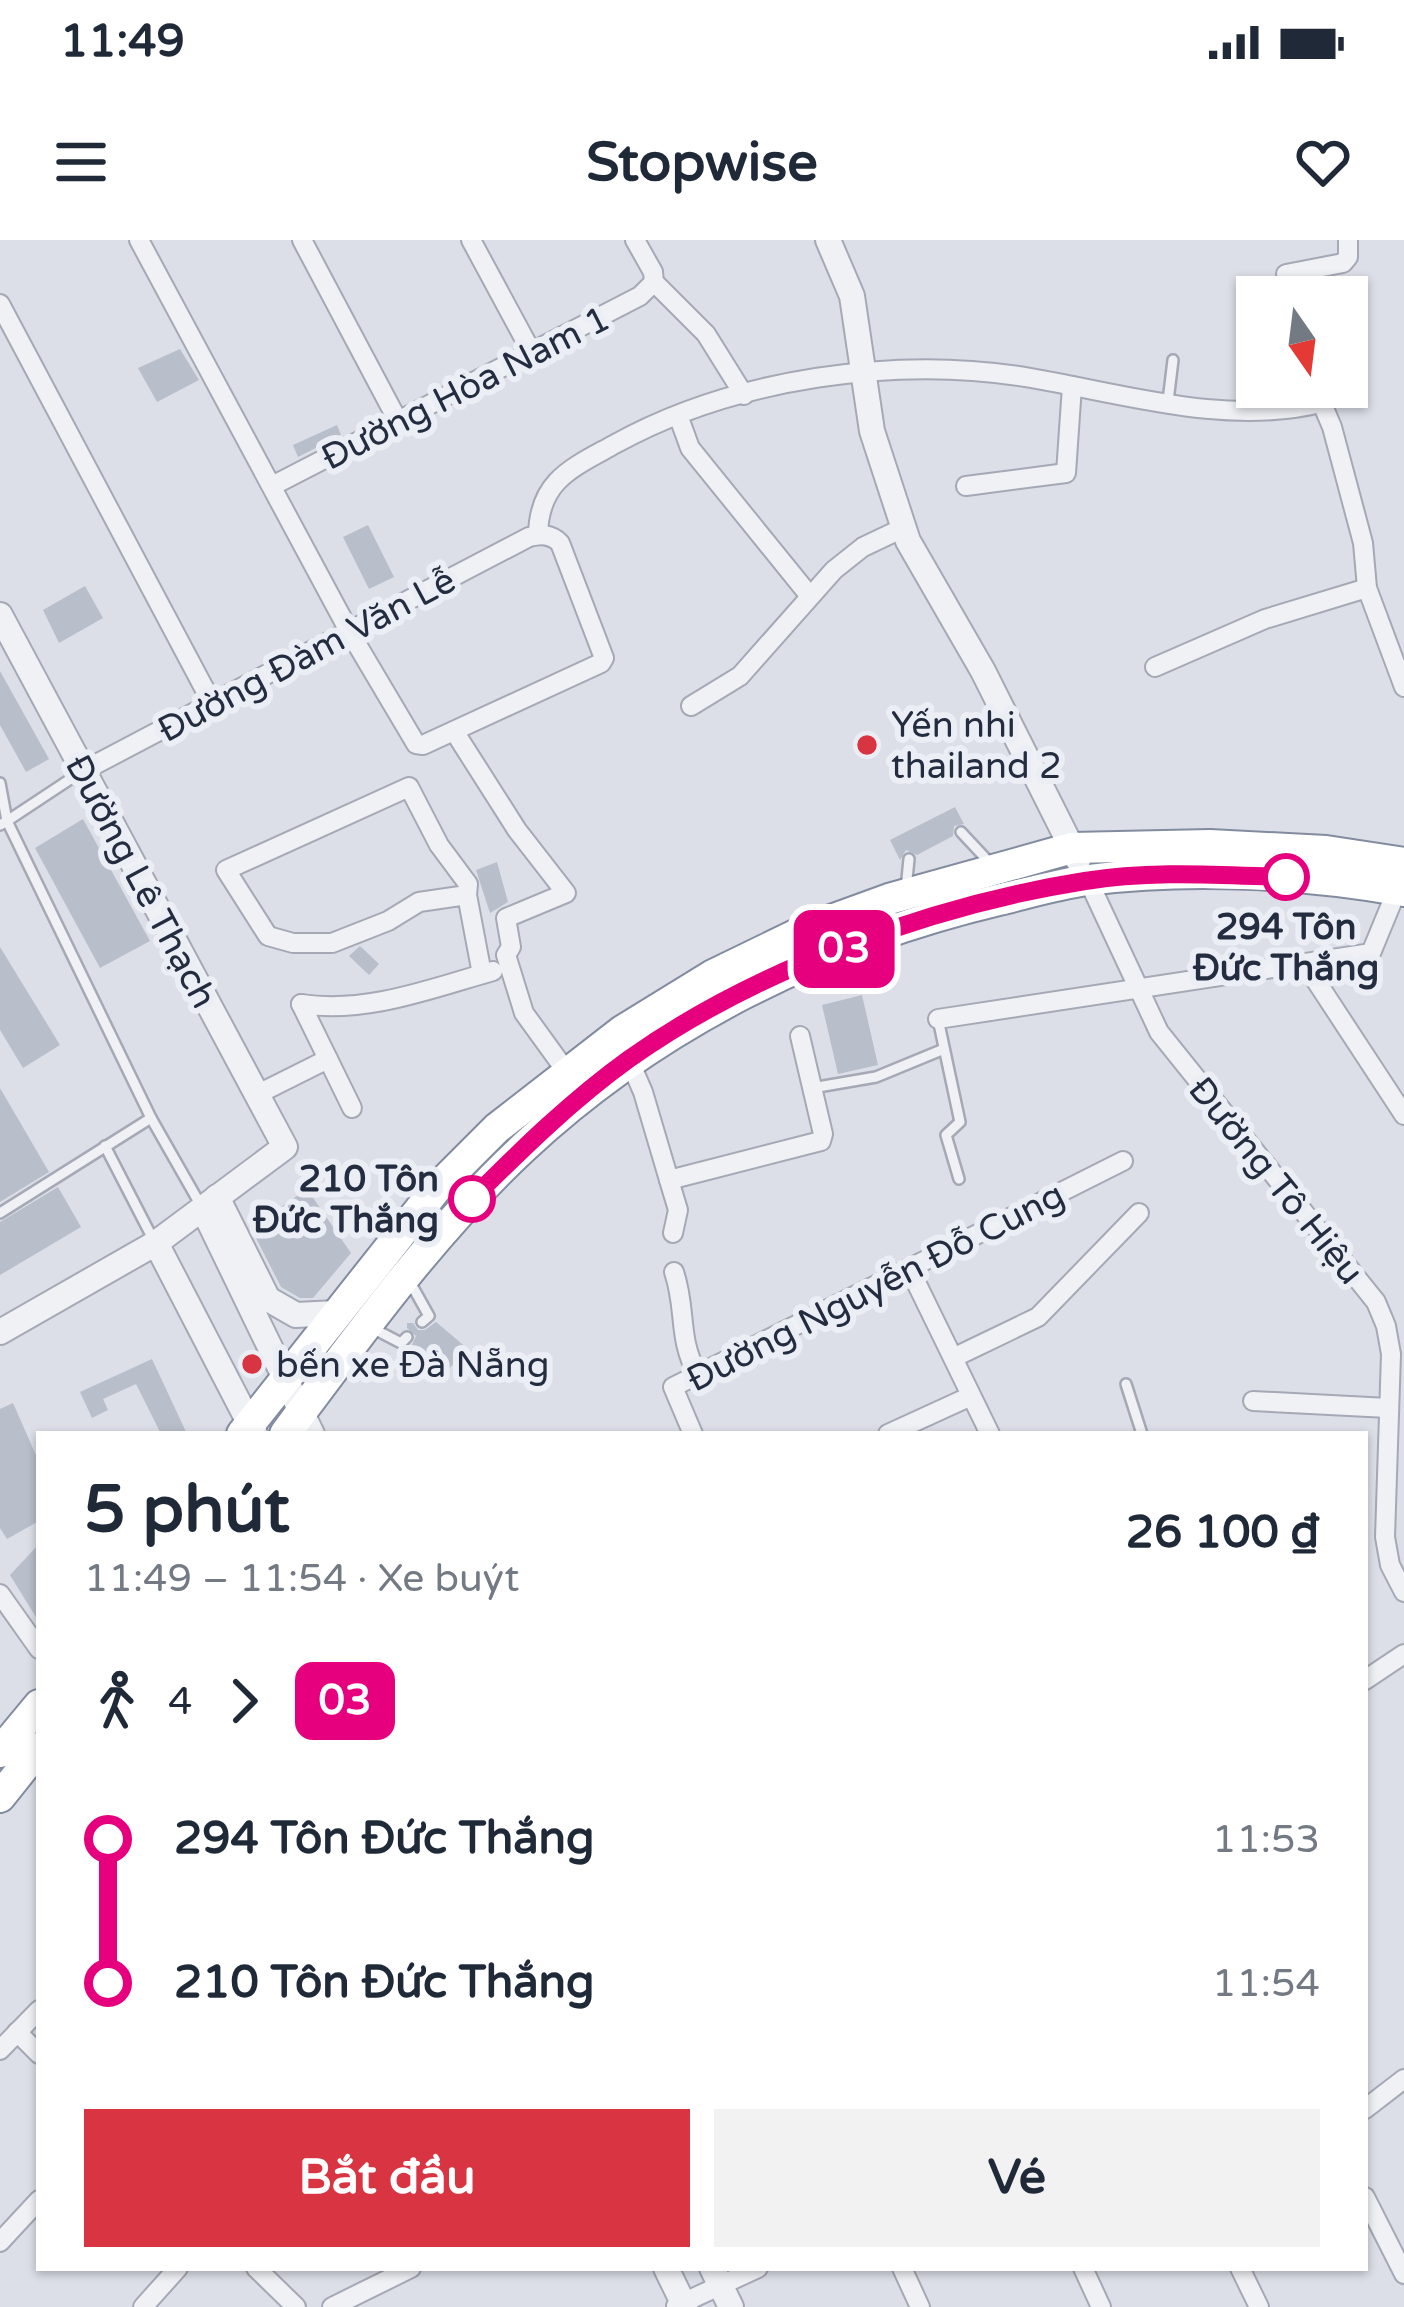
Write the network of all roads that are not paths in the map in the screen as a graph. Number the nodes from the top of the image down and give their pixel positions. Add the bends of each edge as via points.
1 (139, 240) edge
2 (302, 240) edge
3 (471, 240) edge
4 (634, 240) edge
5 (828, 240) edge
6 (1348, 240) edge
7 (1286, 276) edge
8 (654, 282) junction
9 (0, 304) edge
10 (532, 352) junction
11 (1173, 360) dead end
12 (865, 375) junction
13 (1072, 386) junction
14 (744, 395) junction
15 (1168, 401) junction
16 (1236, 407) edge
17 (1242, 408) edge
18 (1292, 408) edge
19 (1324, 408) edge
20 (678, 415) junction
21 (398, 421) junction
22 (272, 486) junction
23 (966, 486) dead end
24 (904, 528) junction
25 (534, 536) junction
26 (1367, 588) junction
27 (808, 595) junction
28 (0, 615) edge
29 (349, 631) junction
30 (1155, 667) dead end
31 (1404, 687) edge
32 (212, 703) junction
33 (691, 706) dead end
34 (454, 731) junction
35 (83, 771) junction
36 (0, 783) edge
37 (4, 823) edge
38 (961, 832) dead end
39 (1072, 848) junction
40 (909, 859) dead end
41 (995, 869) junction
42 (1088, 880) junction
43 (1402, 881) edge
44 (906, 894) junction
45 (466, 895) junction
46 (812, 927) junction
47 (825, 957) junction
48 (1305, 964) junction
49 (509, 967) junction
50 (482, 974) junction
51 (1138, 988) junction
52 (938, 1019) joint
53 (800, 1036) dead end
54 (944, 1049) junction
55 (328, 1058) junction
56 (628, 1060) junction
57 (566, 1071) junction
58 (812, 1088) junction
59 (256, 1095) junction
60 (352, 1108) dead end
61 (1404, 1115) edge
62 (151, 1118) junction
63 (105, 1146) junction
64 (1123, 1161) dead end
65 (959, 1179) dead end
66 (669, 1180) junction
67 (210, 1203) junction
68 (0, 1213) edge
69 (1139, 1213) dead end
70 (673, 1234) dead end
71 (156, 1243) junction
72 (910, 1270) junction
73 (674, 1272) dead end
74 (408, 1278) junction
75 (336, 1313) junction
76 (422, 1322) dead end
77 (369, 1327) junction
78 (0, 1332) edge
79 (407, 1337) dead end
80 (955, 1357) junction
81 (1397, 1374) edge
82 (698, 1375) junction
83 (285, 1376) junction
84 (1126, 1384) dead end
85 (971, 1396) junction
86 (1253, 1401) dead end
87 (1388, 1408) junction
88 (300, 1426) edge
89 (249, 1431) edge
90 (692, 1431) edge
91 (895, 1431) edge
92 (988, 1431) edge
93 (1141, 1431) edge
94 (1375, 1539) edge
95 (1404, 1592) edge
96 (0, 1594) edge
97 (36, 1644) edge
98 (1404, 1654) edge
99 (1368, 1678) edge
100 (36, 1709) edge
101 (0, 1752) edge
102 (36, 1752) edge
103 (0, 1797) edge
104 (36, 2013) edge
105 (17, 2032) junction
106 (0, 2050) edge
107 (36, 2051) edge
108 (1404, 2079) edge
109 (1368, 2107) edge
110 (36, 2203) edge
111 (1368, 2204) edge
112 (0, 2242) edge
113 (175, 2271) edge
114 (259, 2271) edge
115 (405, 2271) edge
116 (667, 2271) edge
117 (752, 2271) edge
118 (903, 2271) edge
119 (1084, 2271) edge
120 (1241, 2271) edge
121 (1404, 2275) edge
122 (721, 2287) edge
123 (680, 2306) edge
124 (143, 2307) edge
125 (296, 2307) edge
126 (332, 2307) edge
127 (920, 2307) edge
128 (1101, 2307) edge
129 (1259, 2307) edge

1 - 22 street
2 - 21 street
3 - 10 street
4 - 8 street
5 - 12 street via 852,296
6 - 7 street via 1346,261
8 - 10 street, Đường Hòa Nam 1
8 - 14 street via 706,334
9 - 32 street
10 - 21 street, Đường Hòa Nam 1
11 - 15 lane
12 - 13 street via 907,367
12 - 14 street
12 - 24 street via 872,431
13 - 15 street
13 - 23 street via 1066,472
14 - 20 street
15 - 16 street
17 - 18 street
19 - 26 street via 1363,543
20 - 25 street via 568,471 545,495
20 - 27 street via 689,448
21 - 22 street, Đường Hòa Nam 1
22 - 29 street
24 - 27 street via 851,556
24 - 39 street
25 - 29 street, Đường Đàm Văn Lễ
25 - 34 street via 560,543 604,658
26 - 30 street via 1265,619
26 - 31 street
27 - 33 street via 740,676
28 - 35 street, Đường Lê Thạch
29 - 32 street, Đường Đàm Văn Lễ
29 - 34 street via 416,745
32 - 35 street, Đường Đàm Văn Lễ
34 - 49 street via 566,892 506,918
35 - 37 lane
35 - 59 street, Đường Lê Thạch
36 - 37 lane
37 - 62 lane
38 - 41 lane
39 - 41 highway
39 - 42 street
39 - 43 highway via 1326,851
40 - 44 lane
41 - 44 highway
42 - 43 highway via 1210,874
42 - 47 highway via 922,921
42 - 51 street, Đường Tô Hiệu
43 - 48 street via 1371,953
44 - 46 highway
45 - 45 street via 419,902 332,943 293,943 268,936 226,870 409,787 468,884
45 - 50 street
46 - 47 highway
46 - 57 highway via 670,999
47 - 56 highway via 726,1001
48 - 51 street
48 - 61 street
49 - 50 street
49 - 57 street via 524,1013
50 - 55 street via 356,1006 301,1004
51 - 52 street
51 - 81 street, Đường Tô Hiệu via 1171,1048 1376,1303
52 - 54 lane
53 - 58 street
54 - 58 lane via 876,1077
54 - 65 lane via 960,1122 946,1135
55 - 59 street
55 - 60 street
56 - 66 street
56 - 74 highway via 523,1148
57 - 75 highway via 436,1190
58 - 66 street via 818,1143
59 - 67 street, Đường Lê Thạch via 285,1147
62 - 63 lane
62 - 67 lane
63 - 68 lane
63 - 71 lane
64 - 72 street, Đường Nguyễn Đỗ Cung
66 - 70 street via 678,1210
67 - 71 street
67 - 75 street via 268,1299 296,1315
67 - 83 street
69 - 80 street via 1038,1317
71 - 78 street
71 - 89 street
72 - 80 street
72 - 82 street, Đường Nguyễn Đỗ Cung
73 - 82 street via 682,1342
74 - 76 lane via 429,1316
74 - 77 highway
75 - 83 highway
77 - 79 lane via 401,1343
77 - 88 highway
80 - 85 street
81 - 87 street, Đường Tô Hiệu
82 - 90 street, Đường Nguyễn Đỗ Cung via 673,1388
83 - 88 street
83 - 89 highway
84 - 93 lane
85 - 91 street
85 - 92 street
86 - 87 street
87 - 94 street, Đường Tô Hiệu
94 - 95 street, Đường Tô Hiệu
96 - 97 street
98 - 99 street
100 - 101 highway
102 - 103 highway
104 - 105 street
105 - 106 street
105 - 107 street
108 - 109 street
110 - 112 street
111 - 121 street
113 - 124 street
114 - 125 street
115 - 126 street
116 - 123 street
117 - 122 street
118 - 127 street
119 - 128 street
120 - 129 street
122 - 123 street

